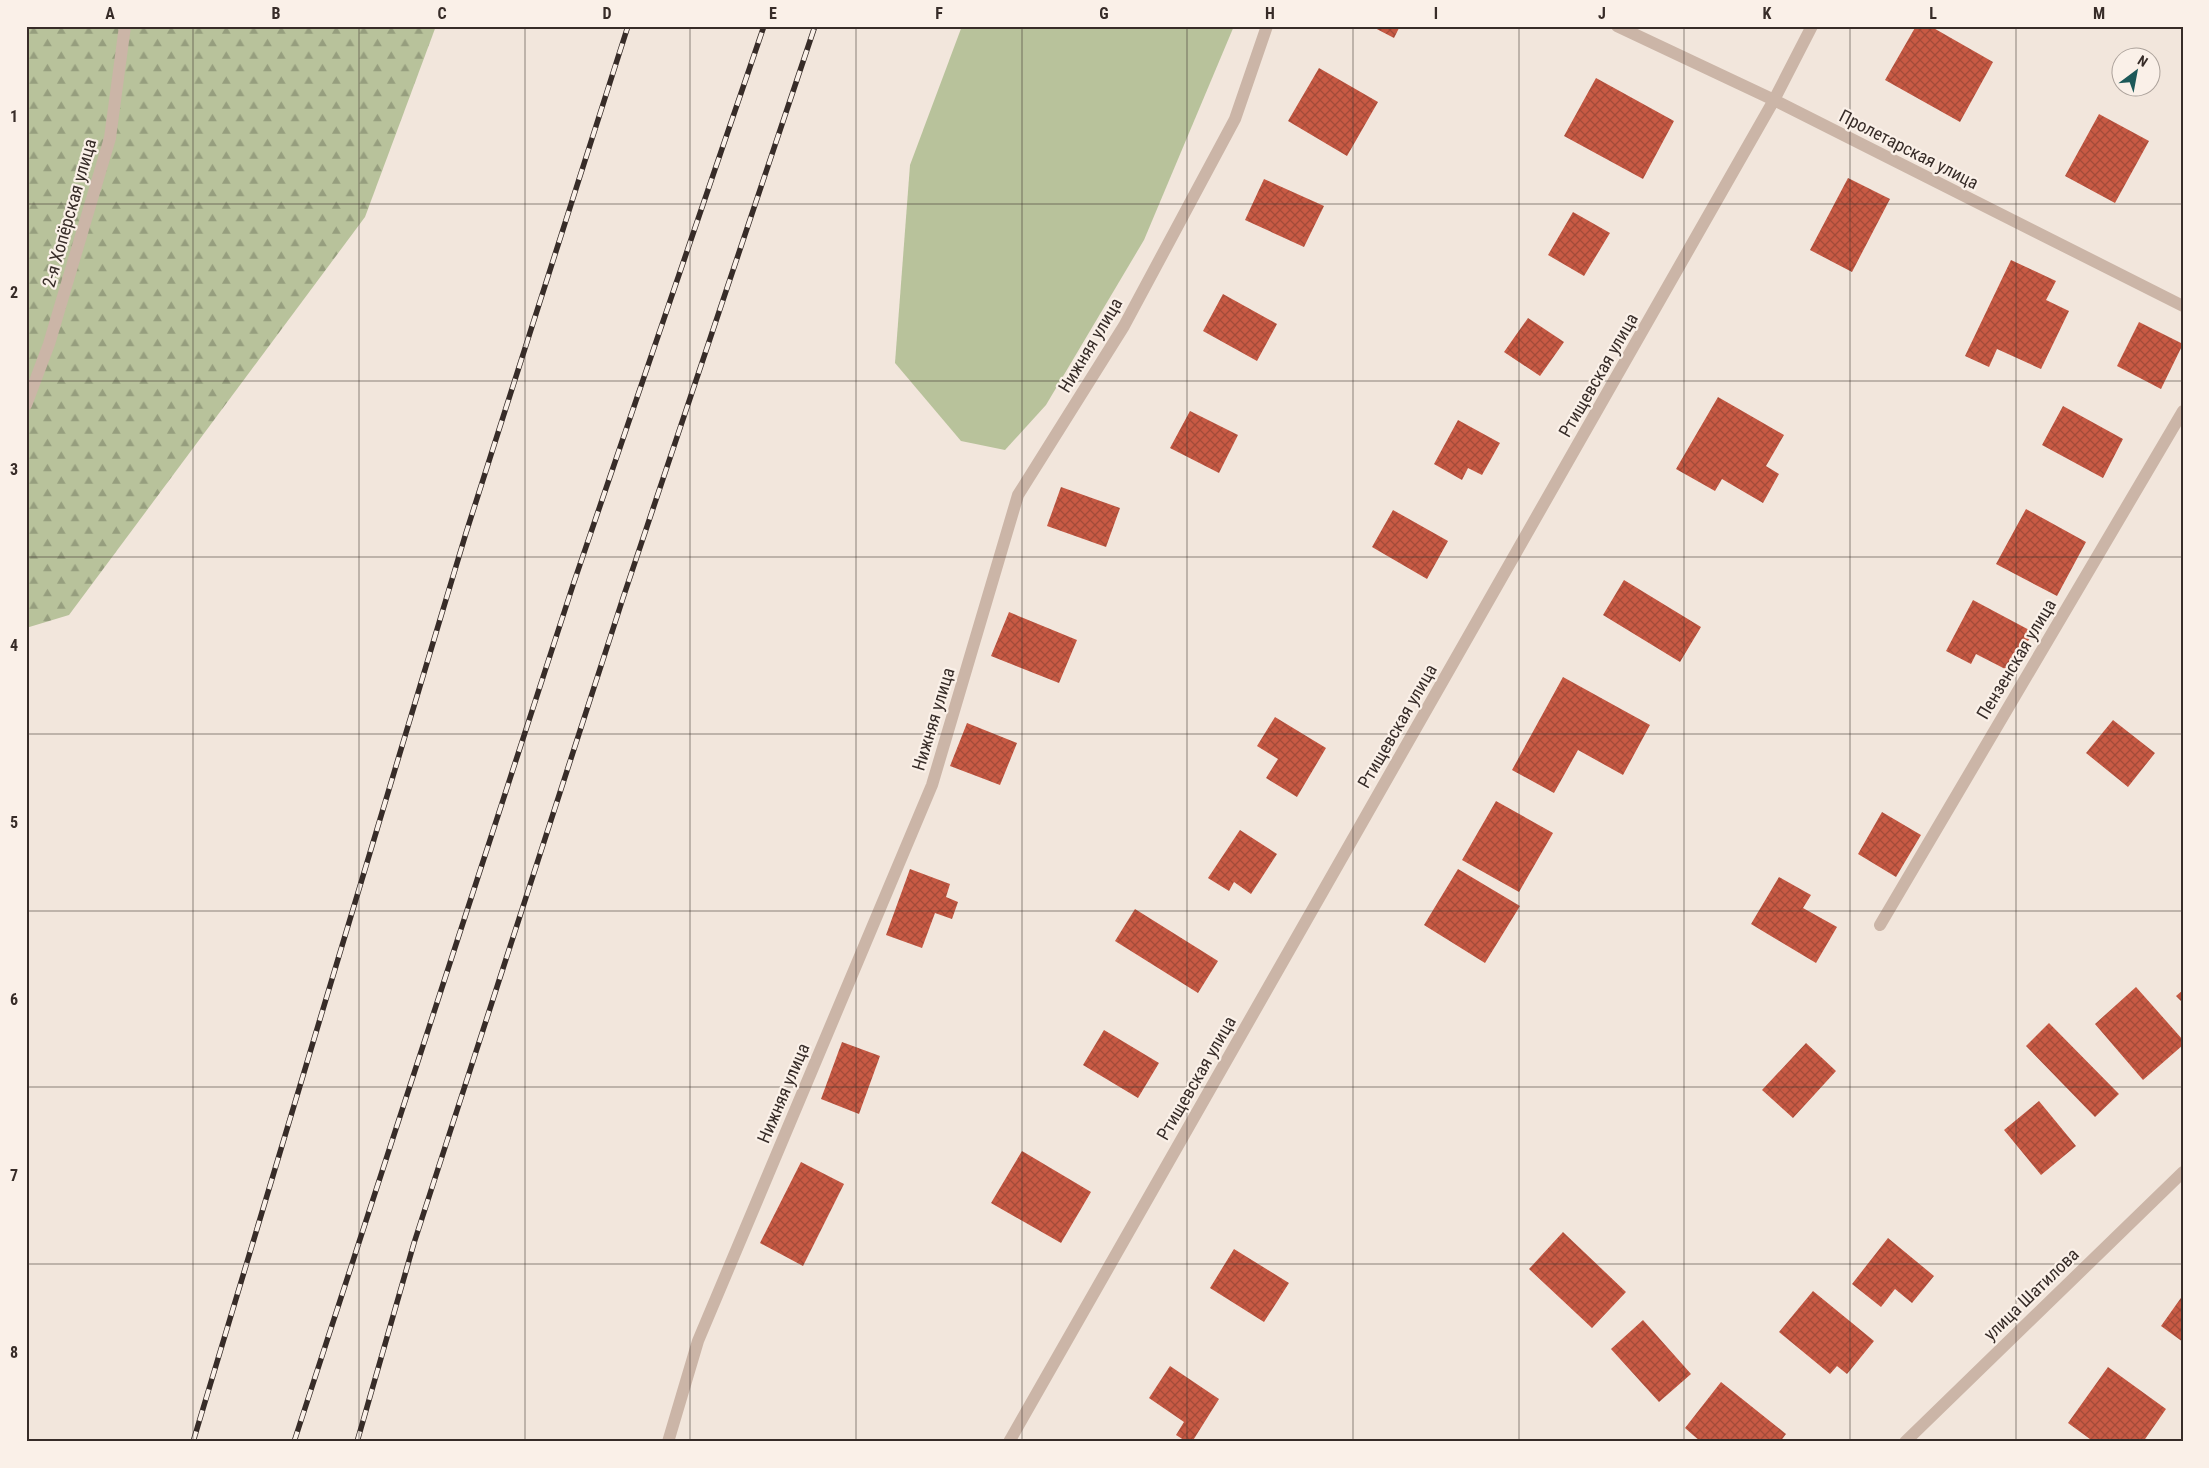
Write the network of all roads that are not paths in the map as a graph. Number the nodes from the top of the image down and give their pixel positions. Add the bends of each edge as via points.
1 (125, 26) edge
2 (1267, 26) edge
3 (1617, 26) edge
4 (1812, 26) edge
5 (1774, 100) junction
6 (2183, 306) edge
7 (26, 405) edge
8 (2183, 411) edge
9 (1880, 925) dead end
10 (2183, 1172) edge
11 (668, 1442) edge
12 (1009, 1442) edge
13 (1905, 1442) edge

1 - 7 street, 2-я Хопёрская улица via 110,138 49,344
2 - 11 street, Нижняя улица via 1235,118 1124,326 1018,495 932,785 698,1341
3 - 5 street, Пролетарская улица
4 - 5 street, Ртищевская улица
5 - 6 street, Пролетарская улица
5 - 12 street, Ртищевская улица
8 - 9 street, Пензенская улица
10 - 13 street, улица Шатилова

